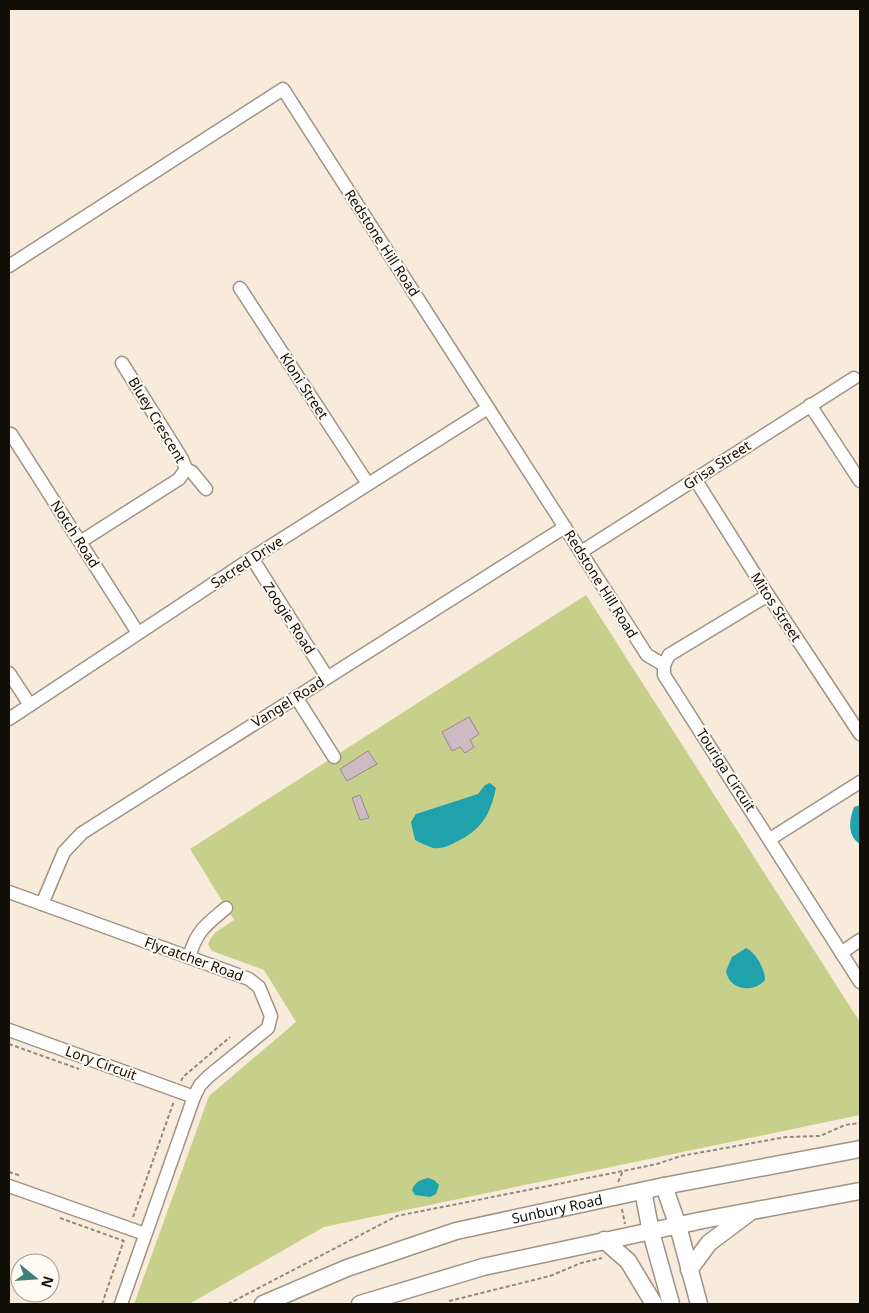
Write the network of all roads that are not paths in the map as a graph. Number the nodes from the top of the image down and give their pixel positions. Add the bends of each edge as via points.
1 (9, 266) edge
2 (240, 288) dead end
3 (122, 363) dead end
4 (854, 378) dead end
5 (810, 405) junction
6 (488, 408) junction
7 (11, 434) dead end
8 (186, 469) junction
9 (695, 479) junction
10 (860, 481) edge
11 (368, 484) junction
12 (206, 489) dead end
13 (565, 527) junction
14 (80, 542) junction
15 (580, 552) junction
16 (252, 558) junction
17 (768, 595) junction
18 (138, 633) junction
19 (664, 665) junction
20 (9, 673) edge
21 (327, 677) junction
22 (296, 697) junction
23 (30, 705) junction
24 (9, 719) edge
25 (860, 734) edge
26 (334, 757) dead end
27 (860, 782) edge
28 (770, 839) junction
29 (9, 892) edge
30 (42, 904) junction
31 (226, 908) dead end
32 (860, 940) edge
33 (841, 952) junction
34 (189, 957) junction
35 (860, 982) edge
36 (9, 1030) edge
37 (194, 1097) junction
38 (860, 1149) edge
39 (9, 1186) edge
40 (664, 1186) junction
41 (643, 1191) junction
42 (860, 1191) edge
43 (753, 1210) junction
44 (678, 1226) junction
45 (651, 1232) junction
46 (145, 1234) junction
47 (604, 1240) junction
48 (689, 1270) junction
49 (120, 1304) edge
50 (263, 1304) edge
51 (360, 1304) edge
52 (654, 1304) edge
53 (671, 1304) edge
54 (699, 1304) edge

1 - 6 street, Redstone Hill Road via 283,88
2 - 11 street, Kloni Street
3 - 8 street, Bluey Crescent
4 - 5 street, Grisa Street
5 - 9 street, Grisa Street
5 - 10 street
6 - 11 street, Sacred Drive
6 - 13 street, Redstone Hill Road
7 - 14 street, Notch Road
8 - 12 street
8 - 14 street, Bluey Crescent via 179,479
9 - 15 street, Grisa Street
9 - 17 street, Mitos Street
11 - 16 street, Sacred Drive
13 - 15 street, Redstone Hill Road
13 - 21 street, Vangel Road
14 - 18 street, Notch Road
15 - 19 street, Redstone Hill Road via 646,655
16 - 18 street, Sacred Drive
16 - 21 street, Zoogie Road
17 - 19 street via 669,655
17 - 25 street, Mitos Street
18 - 23 street, Sacred Drive
19 - 28 street, Touriga Circuit via 664,675
20 - 23 street
21 - 22 street, Vangel Road
22 - 26 street
22 - 30 street, Vangel Road via 82,833 64,852
23 - 24 street, Sacred Drive
27 - 28 street
28 - 33 street, Touriga Circuit
29 - 30 street, Flycatcher Road
30 - 34 street, Flycatcher Road
31 - 34 street via 202,928
32 - 33 street
33 - 35 street, Touriga Circuit
34 - 37 street, Flycatcher Road via 249,979 259,987 271,1016 268,1028 209,1076
36 - 37 street, Lory Circuit
37 - 46 street, Flycatcher Road
38 - 40 main road, Sunbury Road
39 - 46 street
40 - 41 main road, Sunbury Road
40 - 44 main road
41 - 45 main road
41 - 50 main road, Sunbury Road via 456,1231 347,1268
42 - 43 main road
43 - 44 main road
43 - 48 main road via 709,1243
44 - 45 main road
44 - 48 main road
45 - 47 main road
45 - 53 main road
46 - 49 street, Flycatcher Road
47 - 51 main road via 483,1267
47 - 52 main road via 628,1261
48 - 54 main road

